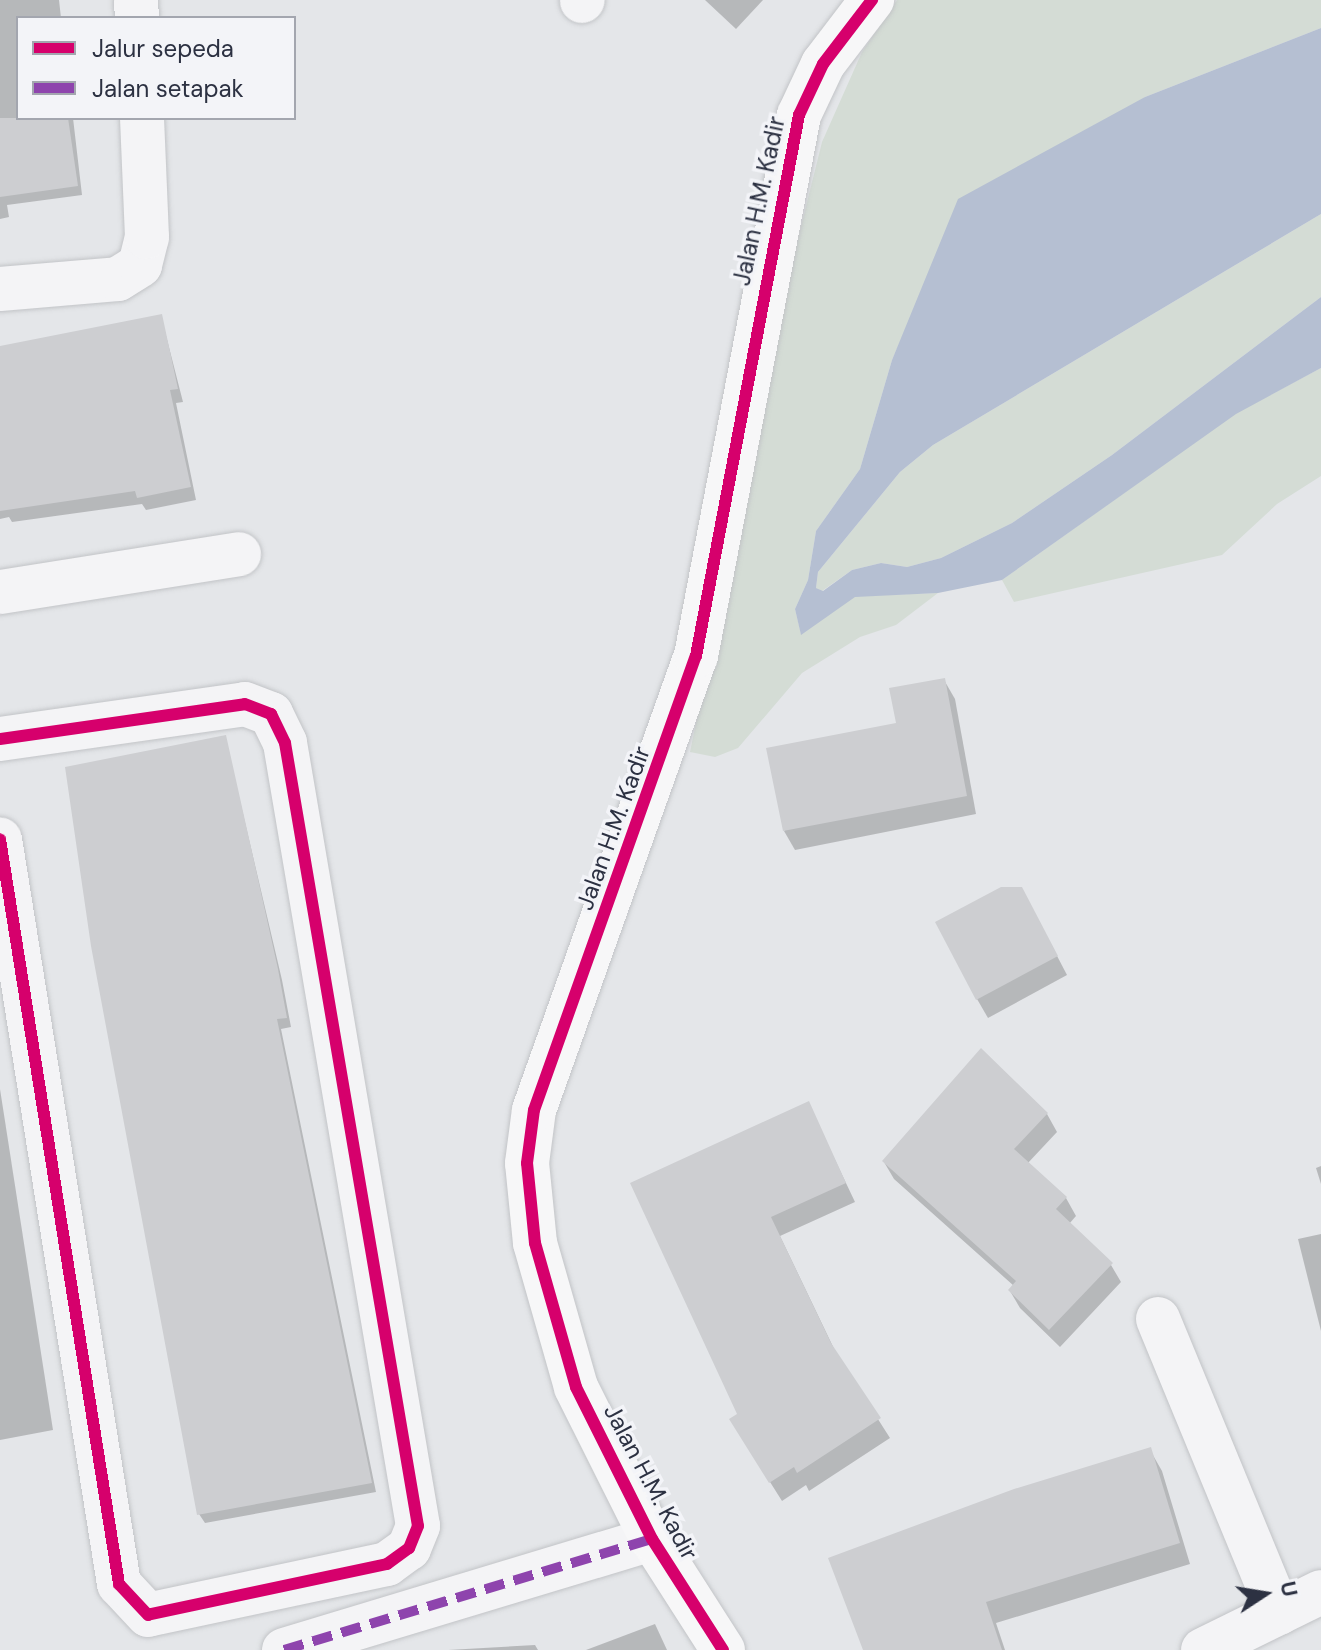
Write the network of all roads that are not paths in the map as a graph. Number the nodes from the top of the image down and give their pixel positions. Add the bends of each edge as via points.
1 (872, 0) edge
2 (142, 120) edge
3 (0, 289) edge
4 (239, 554) dead end
5 (0, 592) edge
6 (0, 739) edge
7 (0, 839) edge
8 (1158, 1319) dead end
9 (652, 1539) junction
10 (1321, 1592) edge
11 (1279, 1613) junction
12 (284, 1650) edge
13 (723, 1650) edge
14 (1203, 1650) edge

1 - 9 street, Jalan H.M. Kadir via 823,64 799,115 696,656 534,1110 527,1163 535,1243 551,1310 576,1387
2 - 3 street via 147,237 140,265 118,279
4 - 5 street
6 - 7 street via 245,704 271,714 285,743 418,1526 409,1548 387,1564 148,1615 119,1584
8 - 11 street
9 - 12 street
9 - 13 street, Jalan H.M. Kadir
10 - 11 street
11 - 14 street

